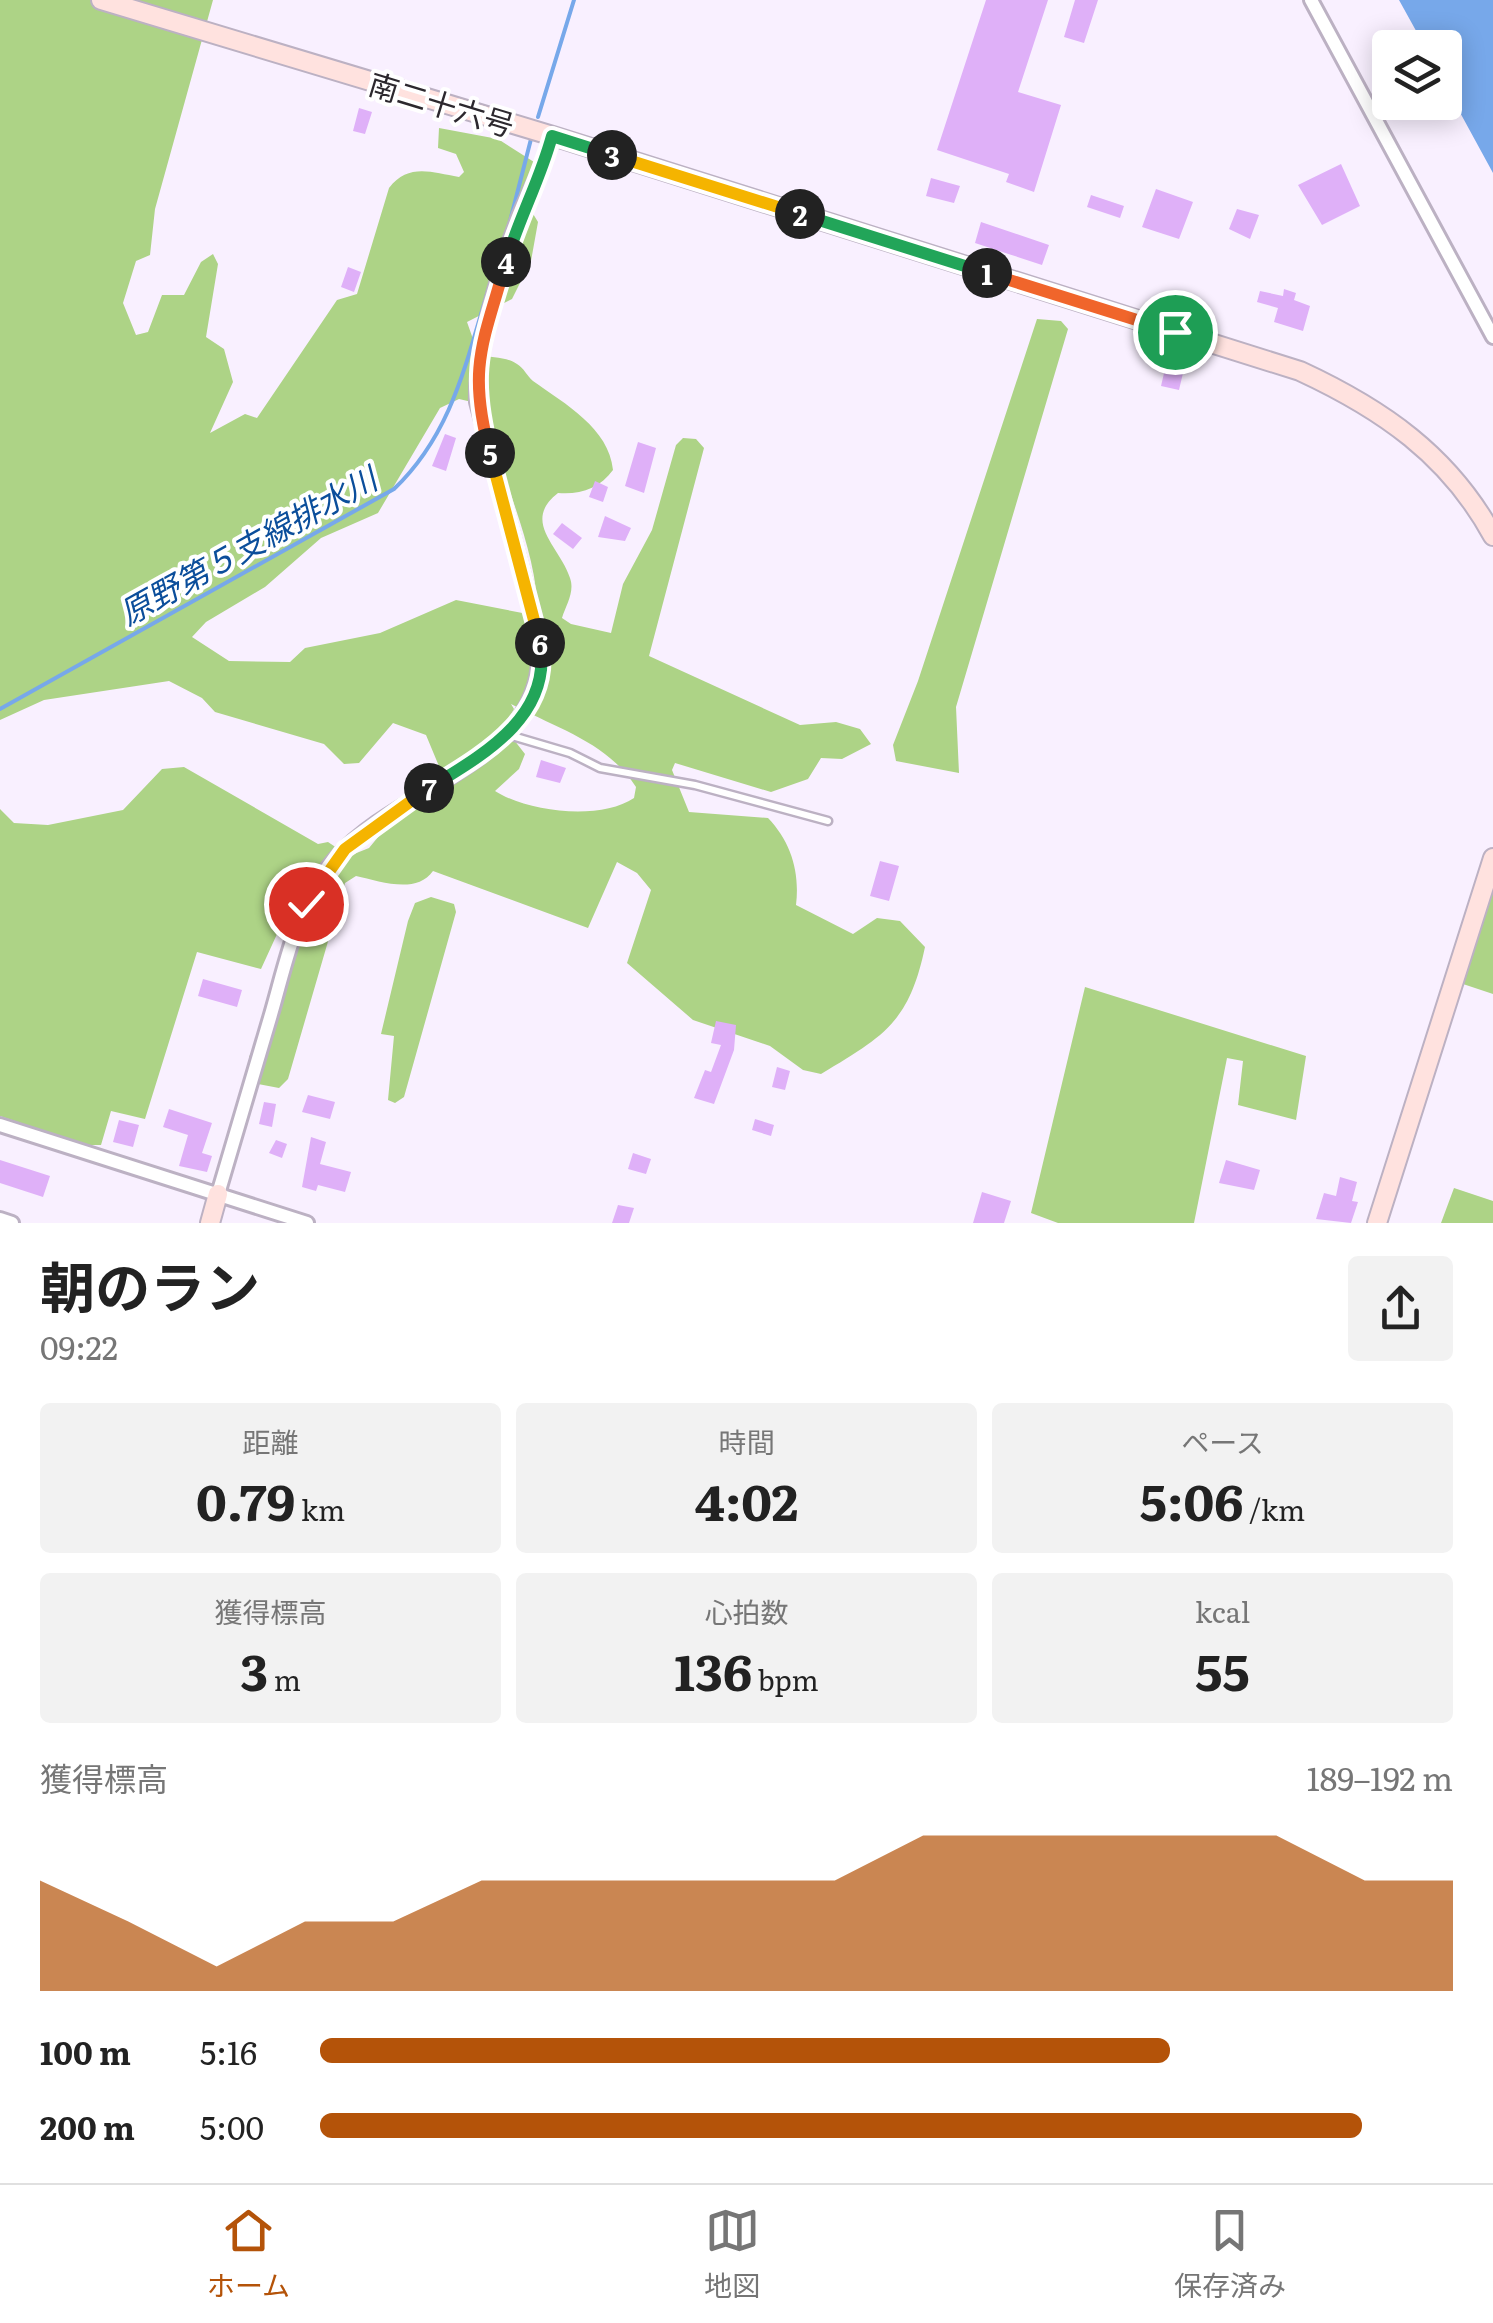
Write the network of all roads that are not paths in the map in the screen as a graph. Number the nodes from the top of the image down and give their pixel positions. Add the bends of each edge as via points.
1 (101, 0) edge
2 (1312, 0) edge
3 (552, 136) junction
4 (1493, 337) edge
5 (1488, 513) edge
6 (1493, 536) edge
7 (509, 735) junction
8 (828, 821) dead end
9 (1493, 858) edge
10 (0, 1125) edge
11 (218, 1194) junction
12 (0, 1219) edge
13 (12, 1223) edge
14 (210, 1223) edge
15 (307, 1223) edge
16 (1377, 1223) edge

1 - 3 street, 南二十六号
2 - 4 street
3 - 5 street, 南二十六号 via 1300,371 1428,448
3 - 7 street via 521,212 476,367 477,402 543,660
5 - 6 street, 南二十六号
7 - 8 lane via 600,768
7 - 11 street via 345,849 317,886 298,924
9 - 16 street
10 - 11 street
11 - 14 street
11 - 15 street
12 - 13 street

